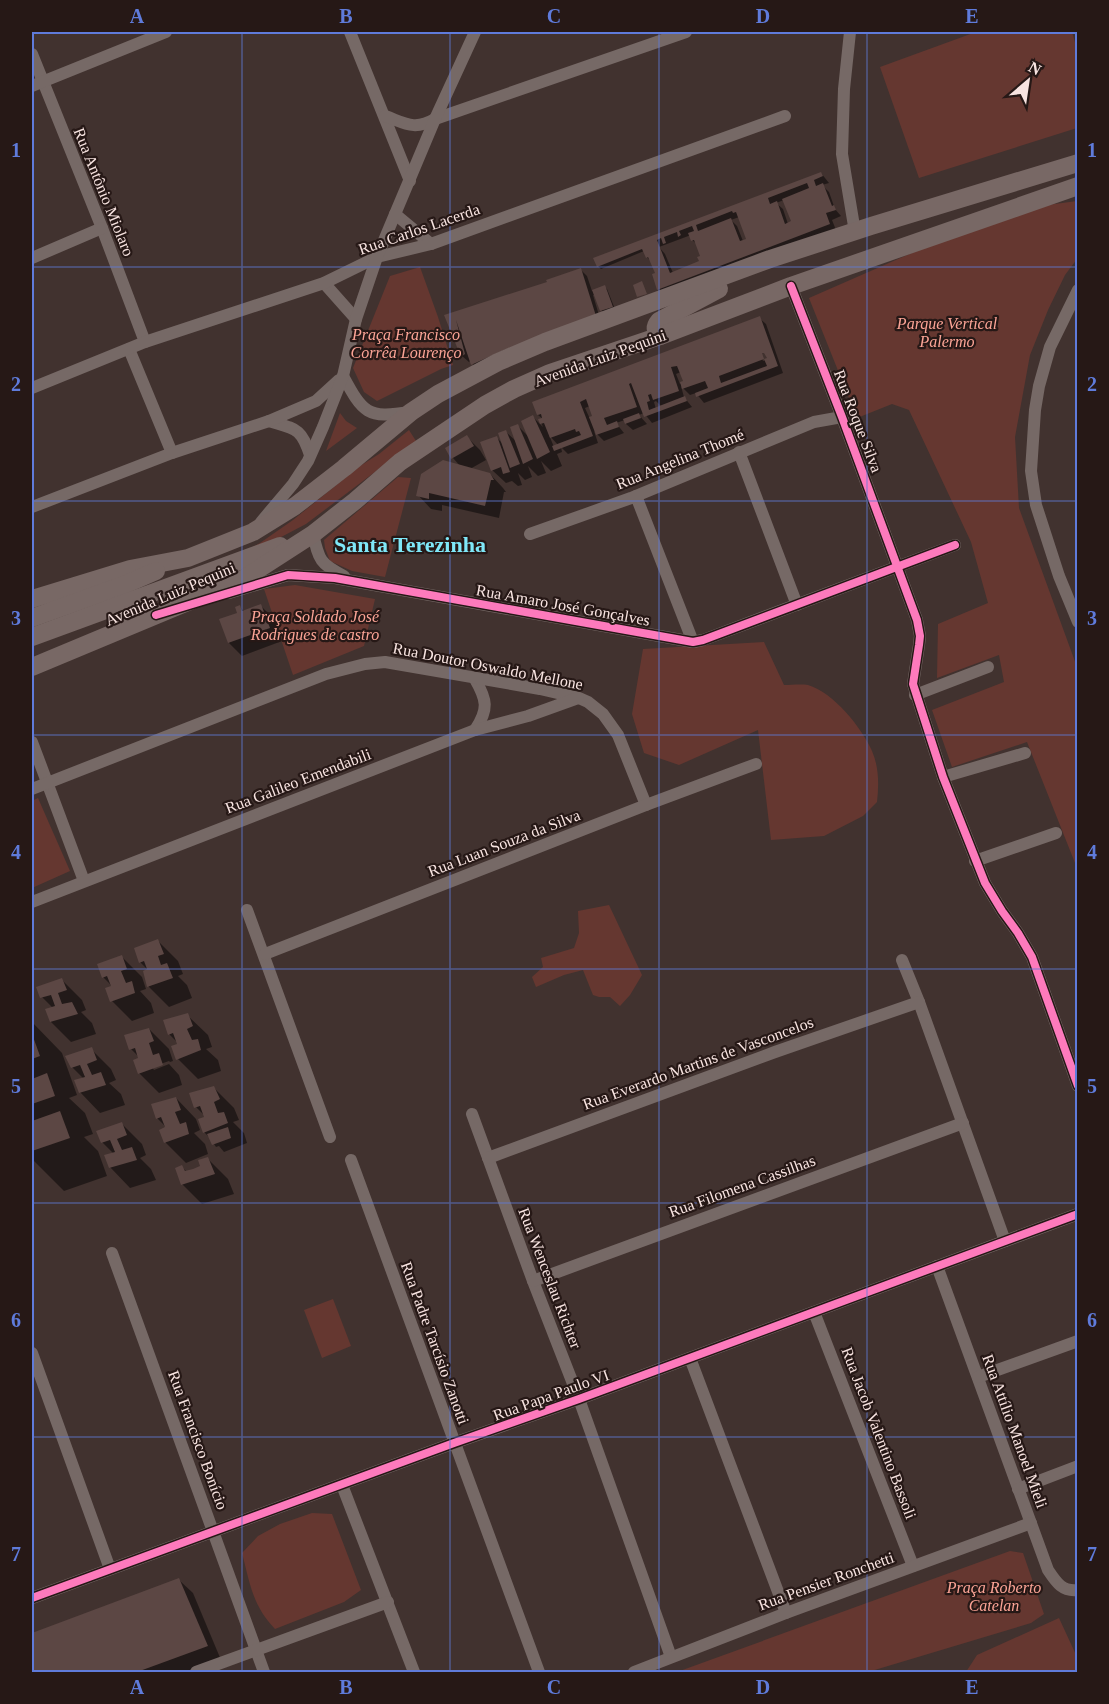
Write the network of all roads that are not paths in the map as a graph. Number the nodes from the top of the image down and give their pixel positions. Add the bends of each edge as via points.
1 (166, 32) edge
2 (350, 32) edge
3 (475, 32) edge
4 (687, 32) edge
5 (850, 32) edge
6 (32, 54) edge
7 (37, 84) edge
8 (384, 116) junction
9 (785, 116) dead end
10 (435, 119) junction
11 (1077, 163) edge
12 (410, 181) junction
13 (1077, 186) edge
14 (395, 214) junction
15 (102, 228) junction
16 (855, 232) junction
17 (431, 244) junction
18 (377, 257) junction
19 (32, 258) edge
20 (770, 259) junction
21 (324, 283) junction
22 (791, 286) junction
23 (1077, 290) edge
24 (356, 319) junction
25 (660, 336) junction
26 (145, 342) junction
27 (129, 349) junction
28 (343, 376) junction
29 (32, 388) edge
30 (411, 412) junction
31 (842, 417) junction
32 (269, 422) junction
33 (739, 452) junction
34 (172, 453) junction
35 (310, 455) junction
36 (636, 496) junction
37 (32, 507) edge
38 (253, 532) junction
39 (313, 534) junction
40 (530, 534) dead end
41 (955, 545) dead end
42 (188, 558) junction
43 (898, 567) junction
44 (356, 583) junction
45 (32, 599) edge
46 (797, 605) junction
47 (156, 615) junction
48 (32, 618) edge
49 (55, 620) junction
50 (1077, 622) edge
51 (32, 637) edge
52 (693, 642) junction
53 (32, 667) edge
54 (988, 667) dead end
55 (475, 679) junction
56 (915, 695) junction
57 (579, 698) junction
58 (475, 730) junction
59 (32, 742) edge
60 (1025, 753) dead end
61 (756, 764) dead end
62 (943, 777) junction
63 (46, 783) junction
64 (32, 789) edge
65 (646, 805) junction
66 (1056, 833) dead end
67 (975, 861) junction
68 (84, 881) junction
69 (32, 902) edge
70 (248, 910) dead end
71 (265, 954) junction
72 (903, 960) dead end
73 (919, 1002) junction
74 (1077, 1086) edge
75 (472, 1114) dead end
76 (963, 1123) junction
77 (330, 1137) dead end
78 (488, 1158) junction
79 (351, 1160) dead end
80 (1077, 1214) edge
81 (1005, 1241) junction
82 (112, 1253) dead end
83 (937, 1266) junction
84 (533, 1281) junction
85 (814, 1312) junction
86 (1077, 1341) edge
87 (32, 1353) edge
88 (690, 1358) junction
89 (978, 1377) junction
90 (579, 1399) junction
91 (454, 1443) junction
92 (1077, 1466) edge
93 (342, 1485) junction
94 (1018, 1488) junction
95 (1030, 1524) junction
96 (214, 1532) junction
97 (913, 1566) junction
98 (110, 1569) junction
99 (1077, 1590) edge
100 (32, 1598) edge
101 (387, 1602) junction
102 (786, 1613) junction
103 (255, 1650) junction
104 (671, 1658) junction
105 (196, 1672) edge
106 (264, 1672) edge
107 (414, 1672) edge
108 (540, 1672) edge
109 (634, 1672) edge

1 - 7 street
2 - 8 street
3 - 10 street
4 - 10 street
5 - 16 street via 842,154
6 - 7 street, Rua Antônio Miolaro
7 - 15 street, Rua Antônio Miolaro
8 - 10 street via 420,126
8 - 12 street
9 - 17 street, Rua Carlos Lacerda
10 - 12 street
11 - 16 main road, Avenida Luiz Pequini
12 - 14 street
13 - 22 main road, Avenida Luiz Pequini
14 - 17 street
14 - 18 street
15 - 19 street
15 - 26 street, Rua Antônio Miolaro
16 - 20 main road, Avenida Luiz Pequini
17 - 18 street, Rua Carlos Lacerda
18 - 21 street, Rua Carlos Lacerda
18 - 24 street
20 - 25 main road via 659,321 655,329
20 - 30 main road, Avenida Luiz Pequini via 545,342 468,377
21 - 24 street
21 - 26 street, Rua Carlos Lacerda
22 - 25 main road, Avenida Luiz Pequini
22 - 31 street, Rua Roque Silva
23 - 50 street via 1050,347 1039,386 1031,471 1036,506
24 - 28 street
25 - 39 main road, Avenida Luiz Pequini via 550,373 484,405 400,462
26 - 27 street, Rua Carlos Lacerda
27 - 29 street, Rua Carlos Lacerda
27 - 34 street
28 - 30 street via 358,403 366,409 387,416
28 - 32 street via 316,401
28 - 35 street
30 - 38 main road, Avenida Luiz Pequini via 295,506
31 - 33 street, Rua Angelina Thomé via 814,422
31 - 43 street, Rua Roque Silva
32 - 34 street
32 - 35 street via 297,431 305,438
33 - 36 street, Rua Angelina Thomé
33 - 46 street
34 - 37 street
35 - 38 street via 293,484
36 - 40 street, Rua Angelina Thomé
36 - 52 street
38 - 42 main road, Avenida Luiz Pequini
39 - 44 street, Rua Amaro José Gonçalves via 324,565
39 - 47 main road, Avenida Luiz Pequini via 243,579
39 - 49 main road
41 - 43 street, Rua Amaro José Gonçalves
42 - 45 main road, Avenida Luiz Pequini via 130,569
42 - 49 main road
43 - 46 street, Rua Amaro José Gonçalves
43 - 56 street, Rua Roque Silva via 920,631 912,684
44 - 47 street, Rua Amaro José Gonçalves via 288,575
44 - 52 street, Rua Amaro José Gonçalves
46 - 52 street, Rua Amaro José Gonçalves
47 - 53 main road, Avenida Luiz Pequini
48 - 49 main road
49 - 51 main road
54 - 56 street
55 - 57 street, Rua Doutor Oswaldo Mellone
55 - 58 street via 485,704 483,719
55 - 63 street, Rua Doutor Oswaldo Mellone via 376,662 351,667
56 - 62 street, Rua Roque Silva
57 - 58 street, Rua Galileo Emendabili
57 - 65 street, Rua Doutor Oswaldo Mellone via 603,714 618,735
58 - 68 street, Rua Galileo Emendabili
59 - 63 street
60 - 62 street
61 - 65 street, Rua Luan Souza da Silva
62 - 67 street, Rua Roque Silva
63 - 64 street, Rua Doutor Oswaldo Mellone
63 - 68 street
65 - 71 street, Rua Luan Souza da Silva
66 - 67 street
67 - 74 street, Rua Roque Silva via 1032,957
68 - 69 street, Rua Galileo Emendabili
70 - 71 street
71 - 77 street
72 - 73 street
73 - 76 street
73 - 78 street, Rua Everardo Martins de Vasconcelos
75 - 78 street, Rua Wenceslau Richter
76 - 81 street
76 - 84 street, Rua Filomena Cassilhas
78 - 84 street, Rua Wenceslau Richter
79 - 91 street, Rua Padre Tarcísio Zanotti
80 - 81 street, Rua Papa Paulo VI
81 - 83 street, Rua Papa Paulo VI
82 - 96 street, Rua Francisco Bonício
83 - 85 street, Rua Papa Paulo VI
83 - 89 street, Rua Attílio Manoel Mieli
84 - 90 street, Rua Wenceslau Richter
85 - 88 street, Rua Papa Paulo VI
85 - 97 street, Rua Jacob Valentino Bassoli
86 - 89 street
87 - 98 street
88 - 90 street, Rua Papa Paulo VI
88 - 102 street
89 - 94 street, Rua Attílio Manoel Mieli
90 - 91 street, Rua Papa Paulo VI
90 - 104 street, Rua Wenceslau Richter
91 - 93 street, Rua Papa Paulo VI
91 - 108 street, Rua Padre Tarcísio Zanotti
92 - 94 street
93 - 96 street, Rua Papa Paulo VI
93 - 101 street
94 - 95 street, Rua Attílio Manoel Mieli
95 - 97 street, Rua Pensier Ronchetti
95 - 99 street, Rua Attílio Manoel Mieli via 1048,1570 1062,1588
96 - 98 street, Rua Papa Paulo VI
96 - 103 street, Rua Francisco Bonício
97 - 102 street, Rua Pensier Ronchetti
98 - 100 street, Rua Papa Paulo VI
101 - 103 street
101 - 107 street
102 - 104 street, Rua Pensier Ronchetti
103 - 105 street
103 - 106 street, Rua Francisco Bonício
104 - 109 street, Rua Pensier Ronchetti

